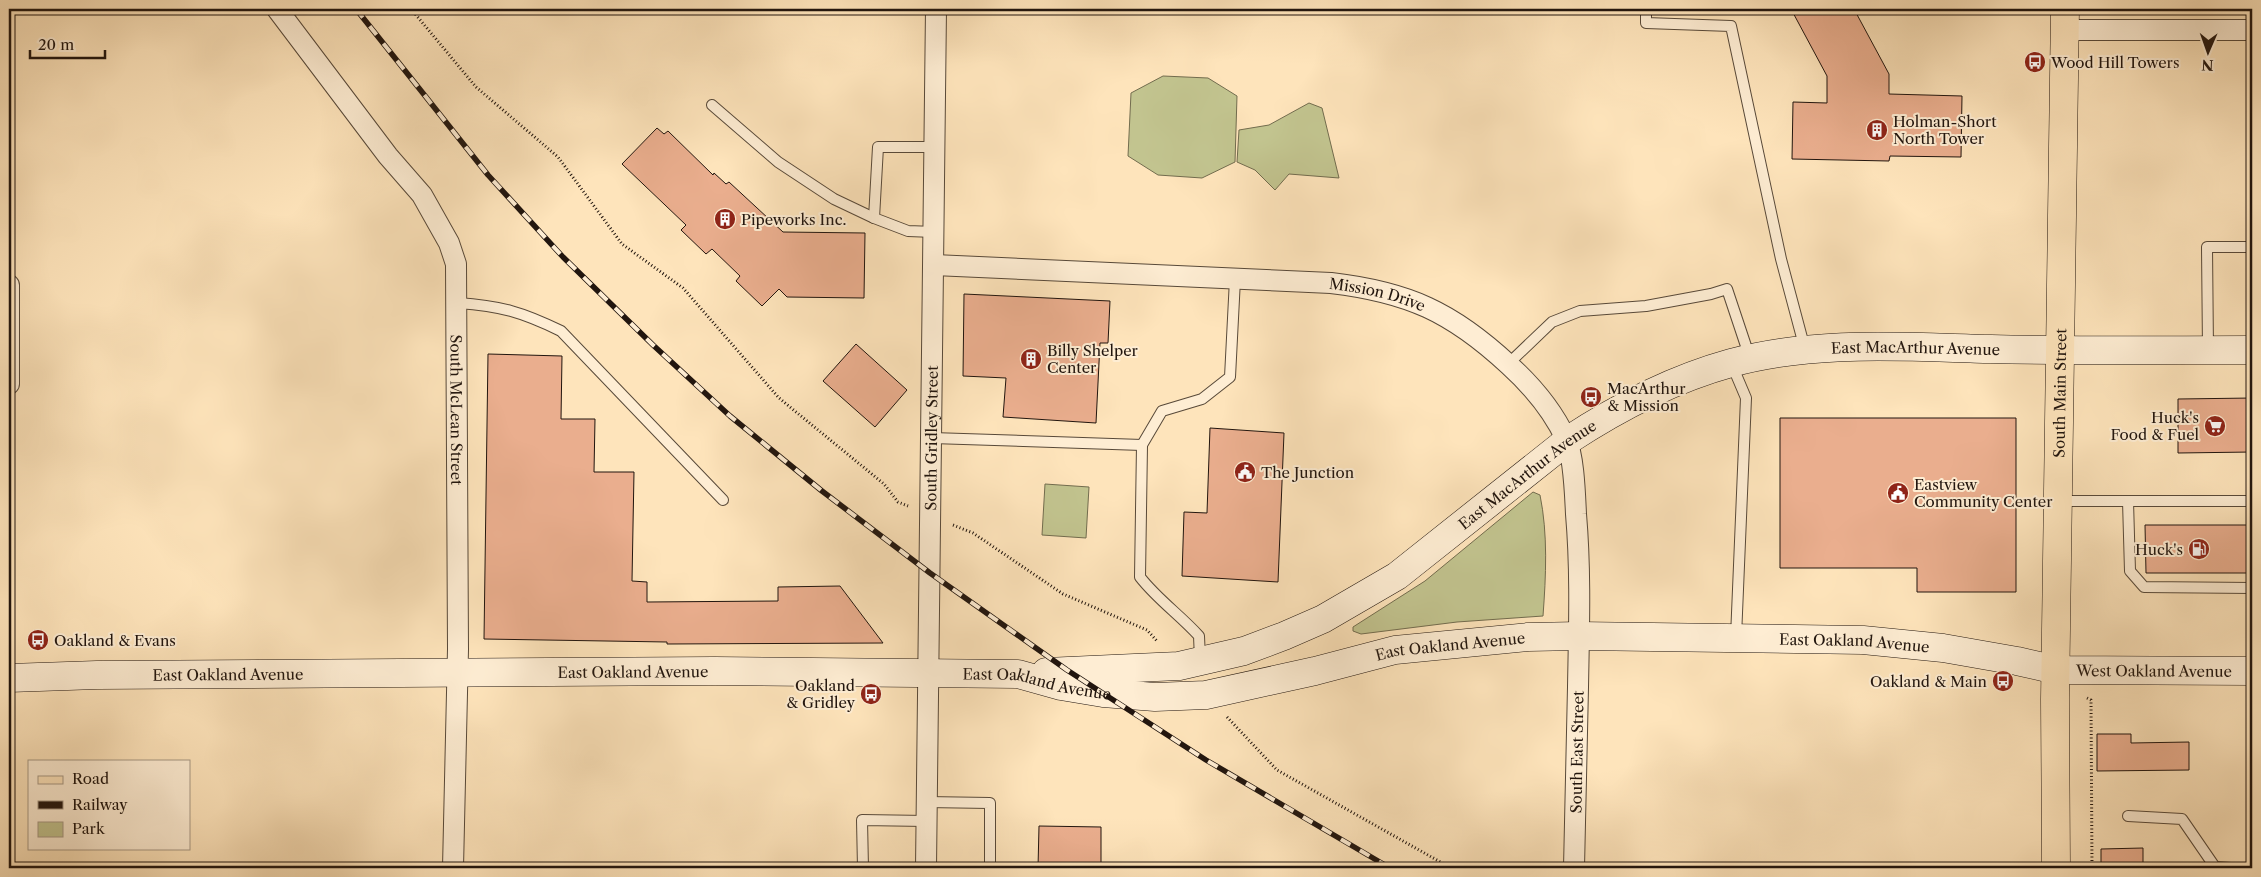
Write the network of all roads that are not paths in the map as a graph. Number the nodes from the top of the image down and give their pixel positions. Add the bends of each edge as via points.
1 (276, 9) edge
2 (936, 9) edge
3 (1646, 9) edge
4 (2065, 19) edge
5 (2252, 30) edge
6 (712, 105) dead end
7 (935, 147) junction
8 (874, 218) junction
9 (934, 232) junction
10 (2252, 247) edge
11 (934, 265) junction
12 (1235, 278) junction
13 (9, 285) edge
14 (458, 303) junction
15 (1805, 349) junction
16 (2062, 350) junction
17 (2208, 350) junction
18 (2252, 350) edge
19 (1741, 361) junction
20 (1508, 364) junction
21 (9, 384) edge
22 (932, 438) junction
23 (1567, 440) junction
24 (1142, 445) junction
25 (723, 500) dead end
26 (2059, 501) junction
27 (2128, 501) junction
28 (2252, 501) edge
29 (2252, 588) edge
30 (1579, 636) junction
31 (1736, 638) junction
32 (1200, 661) junction
33 (2056, 670) junction
34 (2252, 672) edge
35 (928, 673) junction
36 (457, 674) junction
37 (1018, 674) junction
38 (9, 678) edge
39 (926, 812) junction
40 (2128, 816) dead end
41 (452, 868) edge
42 (862, 868) edge
43 (926, 868) edge
44 (990, 868) edge
45 (1574, 868) edge
46 (2056, 868) edge
47 (2230, 868) edge

1 - 14 street, South McLean Street via 388,156 422,195 456,264
2 - 7 street, South Gridley Street
3 - 15 lane via 1646,23 1731,26 1781,259
4 - 5 street
4 - 16 main road, South Main Street
6 - 8 lane via 778,162 834,199
7 - 8 lane via 878,146
7 - 9 street, South Gridley Street
8 - 9 lane via 908,231
9 - 11 street, South Gridley Street
10 - 17 lane via 2207,247
11 - 12 street, Mission Drive
11 - 22 street, South Gridley Street
12 - 20 street, Mission Drive via 1332,283 1385,292 1461,324
12 - 24 lane via 1230,377 1202,398 1162,411
13 - 21 street
14 - 25 lane via 494,305 530,315 561,331
14 - 36 street, South McLean Street
15 - 16 main road, East MacArthur Avenue via 1855,346
15 - 19 main road, East MacArthur Avenue
16 - 17 main road, East MacArthur Avenue
16 - 26 main road, South Main Street
17 - 18 main road, East MacArthur Avenue
19 - 20 lane via 1727,289 1646,306 1580,311 1552,322
19 - 23 main road, East MacArthur Avenue via 1698,374 1634,402
19 - 31 lane via 1746,398
20 - 23 street, Mission Drive via 1538,396
22 - 24 lane
22 - 35 street, South Gridley Street
23 - 30 street, Mission Drive via 1580,555
23 - 32 main road, East MacArthur Avenue via 1397,576 1361,598 1284,636 1244,651
24 - 32 lane via 1140,577 1199,636
26 - 27 lane
26 - 33 main road, South Main Street
27 - 28 lane
27 - 29 lane via 2130,571 2144,587
30 - 31 main road, East Oakland Avenue
30 - 37 main road, East Oakland Avenue via 1528,637 1395,650 1206,695 1155,697 1119,694 1061,686
30 - 45 street, South East Street
31 - 33 main road, East Oakland Avenue via 1864,640 1943,648
32 - 37 main road, East MacArthur Avenue via 1179,666
33 - 34 main road, West Oakland Avenue
33 - 46 main road, South Main Street via 2068,696
35 - 36 main road, East Oakland Avenue
35 - 37 main road, East Oakland Avenue
35 - 39 street, South Gridley Street
36 - 38 main road, East Oakland Avenue
36 - 41 street, South McLean Street
39 - 42 lane via 862,820
39 - 43 street, South Gridley Street
39 - 44 lane via 990,803
40 - 47 lane via 2182,819 2215,867

